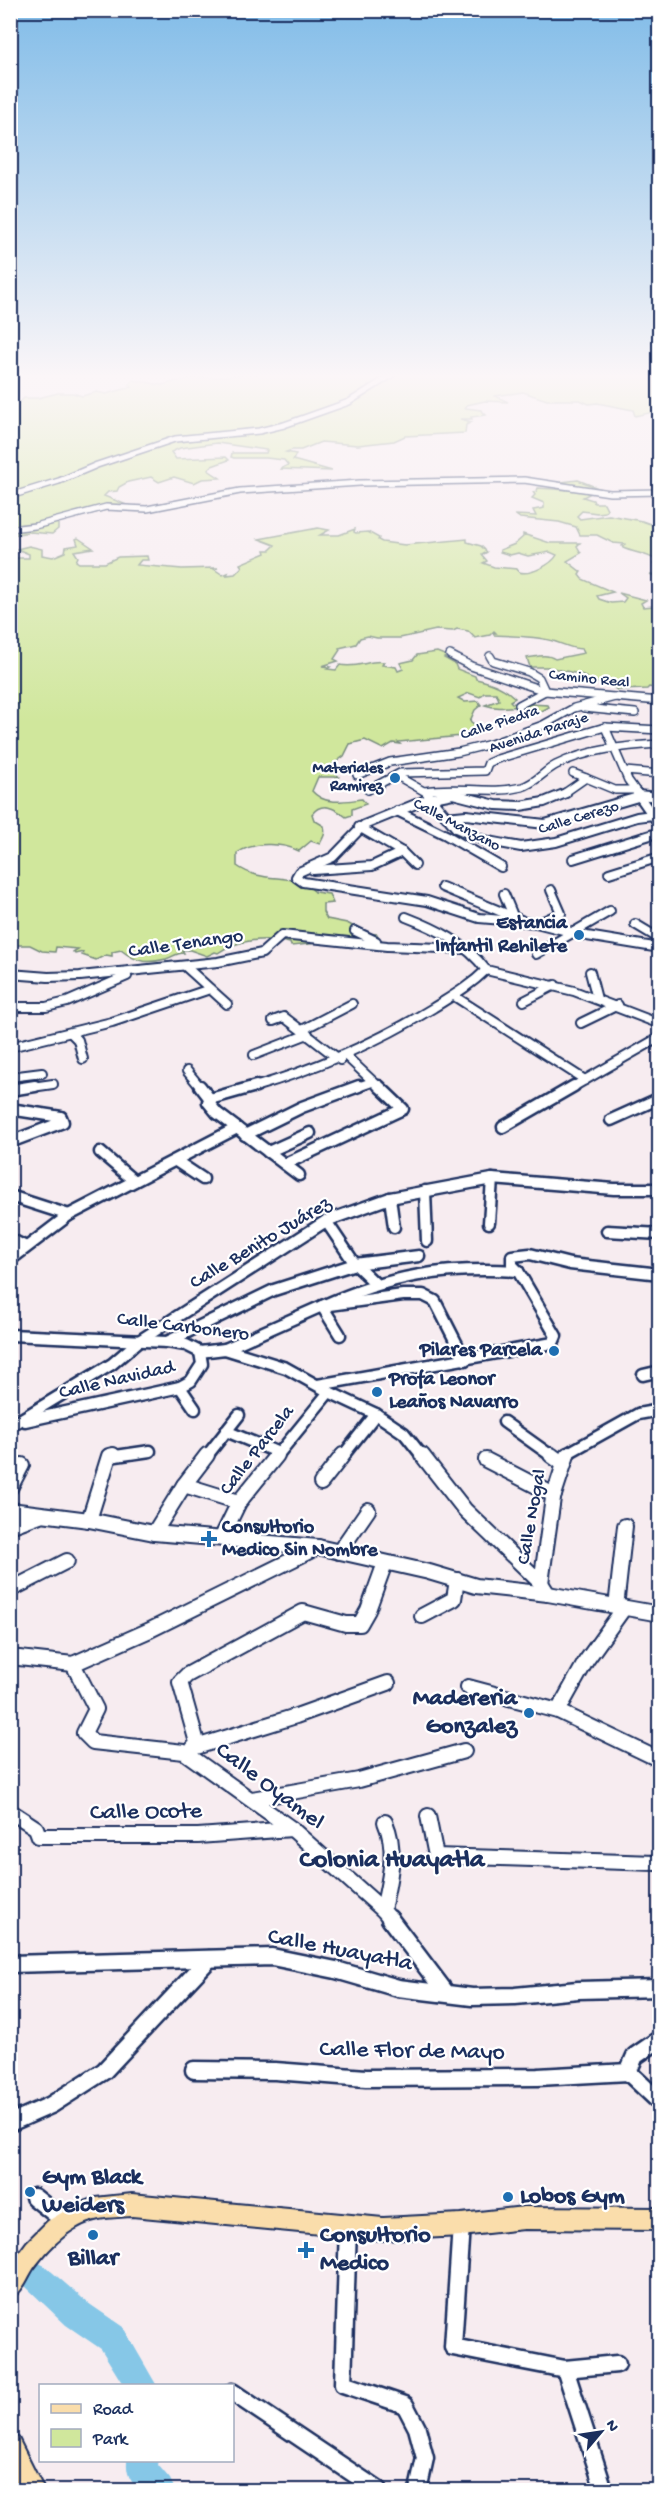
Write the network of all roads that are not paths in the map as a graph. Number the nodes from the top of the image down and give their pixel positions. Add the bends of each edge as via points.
1 (31, 490) edge
2 (260, 490) edge
3 (594, 490) edge
4 (660, 492) edge
5 (10, 496) edge
6 (10, 529) edge
7 (450, 655) dead end
8 (490, 656) dead end
9 (545, 691) junction
10 (615, 697) junction
11 (660, 701) edge
12 (519, 705) dead end
13 (574, 708) junction
14 (635, 714) dead end
15 (605, 727) junction
16 (660, 730) edge
17 (660, 744) edge
18 (615, 747) junction
19 (625, 771) junction
20 (573, 773) dead end
21 (357, 775) dead end
22 (659, 775) edge
23 (397, 776) junction
24 (586, 778) junction
25 (368, 790) dead end
26 (425, 790) junction
27 (636, 794) junction
28 (433, 797) junction
29 (660, 797) edge
30 (397, 811) junction
31 (650, 814) junction
32 (660, 814) edge
33 (446, 817) junction
34 (660, 826) edge
35 (359, 827) junction
36 (660, 832) edge
37 (402, 852) junction
38 (660, 857) edge
39 (573, 858) dead end
40 (415, 865) dead end
41 (501, 867) dead end
42 (303, 870) junction
43 (609, 873) dead end
44 (442, 887) dead end
45 (551, 890) dead end
46 (504, 894) dead end
47 (610, 911) dead end
48 (406, 917) dead end
49 (514, 918) junction
50 (541, 922) junction
51 (635, 924) dead end
52 (355, 931) dead end
53 (571, 932) junction
54 (660, 939) edge
55 (387, 946) junction
56 (660, 948) edge
57 (468, 949) junction
58 (536, 954) dead end
59 (186, 967) junction
60 (161, 968) junction
61 (486, 970) junction
62 (590, 972) dead end
63 (10, 974) edge
64 (555, 985) junction
65 (210, 989) junction
66 (454, 996) junction
67 (597, 999) junction
68 (524, 1001) dead end
69 (227, 1004) dead end
70 (352, 1004) dead end
71 (618, 1005) junction
72 (10, 1007) edge
73 (660, 1014) edge
74 (639, 1015) junction
75 (273, 1021) dead end
76 (581, 1023) dead end
77 (660, 1024) edge
78 (305, 1032) junction
79 (72, 1034) junction
80 (660, 1037) edge
81 (10, 1047) edge
82 (254, 1055) dead end
83 (343, 1058) junction
84 (83, 1059) dead end
85 (187, 1071) dead end
86 (42, 1073) dead end
87 (10, 1077) edge
88 (585, 1080) junction
89 (372, 1082) junction
90 (53, 1084) dead end
91 (10, 1090) edge
92 (660, 1098) edge
93 (210, 1099) junction
94 (10, 1109) edge
95 (611, 1120) dead end
96 (503, 1127) dead end
97 (241, 1131) junction
98 (310, 1133) dead end
99 (10, 1142) edge
100 (100, 1152) dead end
101 (268, 1152) junction
102 (176, 1161) junction
103 (285, 1164) junction
104 (299, 1175) dead end
105 (203, 1179) dead end
106 (492, 1179) junction
107 (134, 1181) junction
108 (660, 1189) edge
109 (425, 1191) junction
110 (10, 1196) edge
111 (390, 1198) junction
112 (69, 1215) junction
113 (327, 1221) junction
114 (489, 1222) dead end
115 (394, 1227) dead end
116 (607, 1231) dead end
117 (660, 1234) edge
118 (10, 1239) edge
119 (427, 1241) dead end
120 (26, 1247) junction
121 (419, 1256) dead end
122 (10, 1260) edge
123 (356, 1264) junction
124 (518, 1271) junction
125 (660, 1274) edge
126 (376, 1284) junction
127 (322, 1306) junction
128 (10, 1335) edge
129 (340, 1335) dead end
130 (139, 1341) junction
131 (167, 1342) junction
132 (225, 1349) junction
133 (200, 1352) junction
134 (252, 1356) junction
135 (465, 1360) junction
136 (242, 1364) dead end
137 (660, 1371) edge
138 (643, 1375) dead end
139 (318, 1385) junction
140 (180, 1387) junction
141 (329, 1392) junction
142 (195, 1409) dead end
143 (660, 1410) edge
144 (376, 1414) junction
145 (239, 1415) dead end
146 (504, 1422) dead end
147 (14, 1424) edge
148 (226, 1431) junction
149 (150, 1451) dead end
150 (279, 1453) junction
151 (486, 1460) dead end
152 (562, 1463) junction
153 (22, 1465) dead end
154 (321, 1483) dead end
155 (184, 1485) junction
156 (10, 1488) edge
157 (554, 1495) junction
158 (239, 1502) junction
159 (10, 1510) edge
160 (368, 1510) dead end
161 (43, 1514) junction
162 (89, 1520) junction
163 (10, 1526) edge
164 (625, 1526) dead end
165 (154, 1533) junction
166 (222, 1537) junction
167 (318, 1547) junction
168 (339, 1552) junction
169 (67, 1561) dead end
170 (385, 1563) junction
171 (457, 1580) junction
172 (545, 1588) junction
173 (10, 1590) edge
174 (620, 1607) junction
175 (660, 1614) edge
176 (422, 1616) dead end
177 (10, 1657) edge
178 (73, 1664) junction
179 (388, 1683) dead end
180 (468, 1687) dead end
181 (558, 1711) junction
182 (198, 1746) junction
183 (464, 1751) dead end
184 (184, 1752) junction
185 (660, 1760) edge
186 (252, 1799) junction
187 (10, 1810) edge
188 (428, 1816) dead end
189 (385, 1822) dead end
190 (292, 1829) junction
191 (658, 1862) edge
192 (383, 1910) junction
193 (209, 1959) junction
194 (10, 1964) edge
195 (660, 1988) edge
196 (446, 1993) junction
197 (660, 2039) edge
198 (194, 2070) dead end
199 (628, 2072) junction
200 (660, 2102) edge
201 (10, 2123) edge
202 (34, 2198) dead end
203 (660, 2219) edge
204 (64, 2222) junction
205 (461, 2224) junction
206 (348, 2226) junction
207 (10, 2287) edge
208 (617, 2364) dead end
209 (565, 2369) junction
210 (234, 2393) edge
211 (10, 2446) edge
212 (32, 2490) edge
213 (378, 2490) edge
214 (418, 2490) edge
215 (604, 2490) edge

1 - 5 street
2 - 6 street via 147,509 106,507
3 - 4 street
7 - 9 street, Camino Real
8 - 9 street via 493,661 530,672 539,678
9 - 10 street, Camino Real
9 - 12 street
10 - 11 street, Camino Real
10 - 13 street, Calle Piedra
13 - 14 street
13 - 21 street, Calle Piedra via 543,725 491,744 390,762
15 - 16 street, Avenida Paraje
15 - 18 street
15 - 23 street, Avenida Paraje via 497,759 481,772 409,772
17 - 18 street
18 - 19 street
18 - 26 street via 554,765 537,781 522,788
19 - 22 street
19 - 27 street
20 - 24 street
23 - 25 street, Avenida Paraje
23 - 26 street, Calle Cerezo
24 - 27 street
24 - 28 street via 571,792 517,806 453,795
26 - 28 street, Calle Cerezo
27 - 29 street
27 - 31 street
27 - 33 street via 545,824 466,815
28 - 30 street
28 - 33 street, Calle Cerezo
30 - 35 street
30 - 41 street, Calle Manzano
31 - 32 street, Calle Cerezo
31 - 33 street, Calle Cerezo via 534,848 482,839 457,830
31 - 34 street
35 - 37 street
35 - 42 street via 334,856
36 - 39 street
37 - 40 street
37 - 42 street via 372,866
38 - 43 street
42 - 50 street via 296,877 303,882 427,901 479,918
44 - 49 street
45 - 50 street via 561,913
46 - 49 street
47 - 53 street
48 - 57 street
49 - 50 street
50 - 53 street
51 - 54 street
52 - 55 street
53 - 56 street
53 - 58 street
55 - 57 street, Calle Tenango
55 - 59 street, Calle Tenango via 282,935 262,953
57 - 61 street
59 - 60 street, Calle Tenango
59 - 65 street
60 - 63 street, Calle Tenango via 59,977
60 - 72 street via 121,978 67,1002 46,1007
61 - 64 street
61 - 66 street
62 - 67 street
64 - 67 street
64 - 68 street
65 - 69 street
65 - 79 street via 162,1009
66 - 83 street
66 - 88 street
67 - 71 street
70 - 78 street
71 - 74 street
71 - 76 street
73 - 74 street
74 - 77 street
75 - 78 street via 284,1017
78 - 82 street
78 - 83 street
79 - 81 street
79 - 84 street via 78,1040
80 - 88 street
83 - 89 street
83 - 93 street
85 - 93 street
86 - 87 street
88 - 96 street
89 - 97 street
89 - 103 street via 403,1109
90 - 91 street
92 - 95 street
93 - 97 street via 209,1106
94 - 99 street via 61,1117 63,1122
97 - 101 street
97 - 102 street
98 - 101 street
100 - 107 street
101 - 103 street
102 - 105 street
102 - 107 street
103 - 104 street
106 - 108 street, Calle Benito Juárez
106 - 109 street, Calle Benito Juárez
106 - 114 street
107 - 112 street
109 - 111 street, Calle Benito Juárez
109 - 119 street
110 - 112 street
111 - 113 street, Calle Benito Juárez
111 - 115 street
112 - 120 street
113 - 123 street
113 - 130 street, Calle Benito Juárez
116 - 117 street
118 - 120 street
120 - 122 street
121 - 123 street
123 - 126 street
123 - 131 street via 274,1290
124 - 125 street via 512,1265 512,1256 522,1253 553,1262
124 - 126 street via 435,1273
124 - 135 street via 556,1336 553,1343
126 - 127 street
127 - 129 street
127 - 132 street
127 - 135 street via 423,1295 435,1301
128 - 130 street, Calle Carbonero
130 - 131 street, Calle Carbonero
130 - 147 street via 112,1364
131 - 133 street, Calle Carbonero
132 - 133 street, Calle Carbonero
132 - 134 street, Calle Carbonero
133 - 140 street, Calle Navidad via 202,1364 191,1381
134 - 136 street
134 - 139 street, Calle Carbonero
135 - 139 street
137 - 138 street
139 - 141 street, Calle Carbonero
140 - 142 street
140 - 147 street, Calle Navidad
141 - 144 street, Calle Carbonero
141 - 150 street, Calle Parcela
143 - 152 street, Calle Nogal via 638,1414 601,1434 568,1453
144 - 154 street
144 - 172 street, Calle Carbonero via 404,1433 465,1510
145 - 148 street
146 - 152 street
148 - 150 street
148 - 155 street
149 - 162 street via 109,1456
150 - 158 street, Calle Parcela
151 - 157 street
152 - 157 street, Calle Nogal
153 - 156 street
155 - 158 street
155 - 165 street
157 - 172 street, Calle Nogal
158 - 166 street, Calle Parcela
159 - 161 street
160 - 168 street
161 - 162 street
161 - 163 street
162 - 165 street
164 - 174 street
165 - 166 street
166 - 167 street
167 - 168 street
167 - 178 street
168 - 170 street
169 - 173 street
170 - 171 street
170 - 182 street via 360,1624 351,1626 303,1612 187,1675 180,1682
171 - 172 street via 476,1586
171 - 176 street via 454,1599
172 - 174 street
174 - 175 street
174 - 181 street
177 - 178 street
178 - 184 street, Calle Oyamel via 96,1709 84,1734 93,1742
179 - 182 street
180 - 181 street
181 - 185 street
182 - 184 street
183 - 186 street via 392,1774 303,1793
184 - 186 street, Calle Oyamel
186 - 190 street, Calle Oyamel
187 - 190 street, Calle Ocote via 36,1828 39,1836 198,1836
188 - 191 street via 436,1856
189 - 192 street via 393,1850
190 - 192 street, Calle Oyamel
192 - 196 street, Calle Oyamel
193 - 194 street, Calle Huayatla
193 - 196 street, Calle Huayatla via 272,1957 398,1988
193 - 201 street via 104,2071 51,2105
195 - 196 street, Calle Huayatla via 515,1996
197 - 199 street via 635,2053
198 - 199 street, Calle Flor de Mayo via 366,2078 538,2078
199 - 200 street
202 - 204 street
203 - 205 main road via 524,2218
204 - 206 main road via 95,2209 132,2205
204 - 207 main road via 43,2241
205 - 206 main road via 383,2229
205 - 209 street via 453,2347
206 - 214 street via 343,2384 405,2405 417,2428 425,2458
208 - 209 street
209 - 215 street
210 - 213 street
211 - 212 main road

